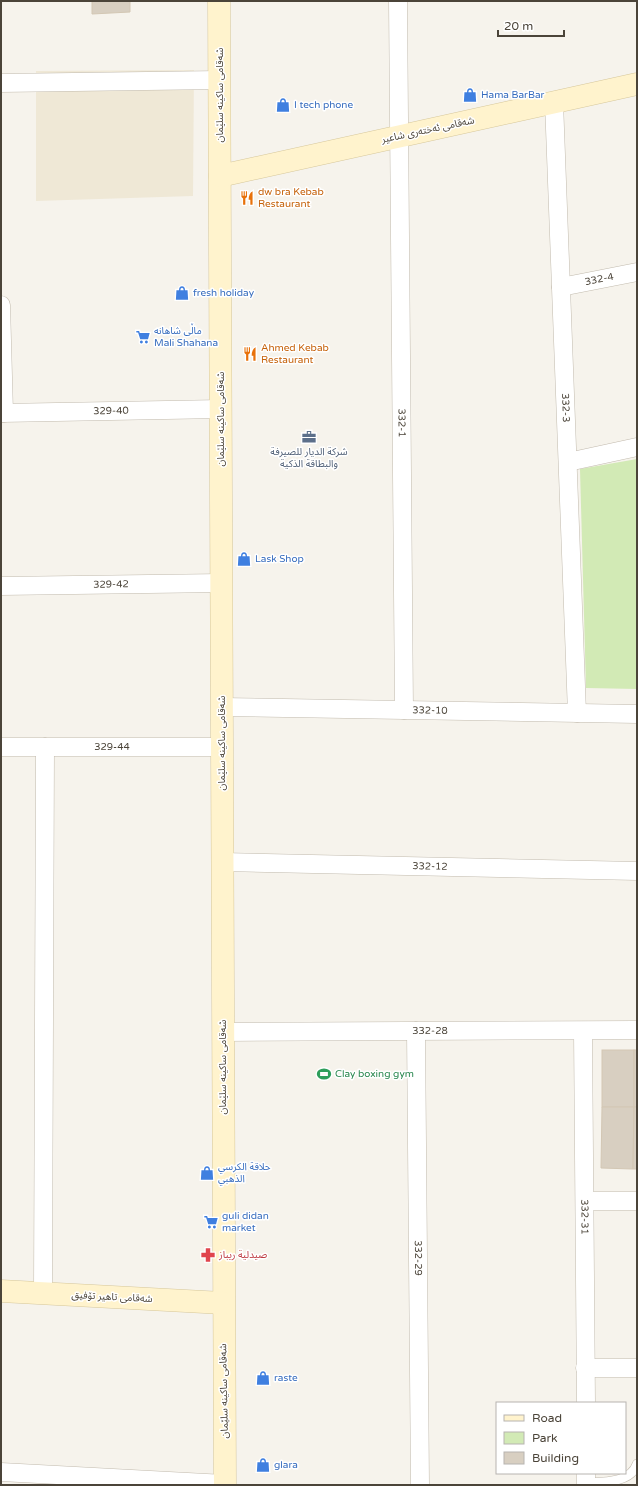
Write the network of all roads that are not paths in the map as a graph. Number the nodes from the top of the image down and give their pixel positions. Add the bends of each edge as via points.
1 (219, 1) edge
2 (398, 1) edge
3 (220, 80) junction
4 (1, 83) edge
5 (637, 84) edge
6 (554, 102) junction
7 (400, 136) junction
8 (220, 176) junction
9 (637, 272) edge
10 (561, 287) junction
11 (1, 305) edge
12 (221, 410) junction
13 (2, 413) edge
14 (637, 447) edge
15 (568, 462) junction
16 (222, 583) junction
17 (1, 586) edge
18 (222, 707) junction
19 (404, 710) junction
20 (577, 713) junction
21 (637, 714) edge
22 (1, 747) edge
23 (45, 747) junction
24 (222, 747) junction
25 (223, 862) junction
26 (637, 871) edge
27 (637, 1030) edge
28 (416, 1031) junction
29 (583, 1031) junction
30 (224, 1032) junction
31 (585, 1201) junction
32 (637, 1201) edge
33 (1, 1291) edge
34 (43, 1293) junction
35 (223, 1303) junction
36 (585, 1368) junction
37 (637, 1368) edge
38 (586, 1402) edge
39 (637, 1464) edge
40 (1, 1472) edge
41 (48, 1480) edge
42 (586, 1480) edge
43 (225, 1485) edge
44 (420, 1485) edge

1 - 3 street, شەقامی ساکینە سلێمان
2 - 7 street, 332-1
3 - 4 street
3 - 8 street, شەقامی ساکینە سلێمان
5 - 6 street, شەقامی ئەختەری شاعیر
6 - 7 street, شەقامی ئەختەری شاعیر
6 - 10 street, 332-3
7 - 8 street, شەقامی ئەختەری شاعیر
7 - 19 street, 332-1
8 - 12 street, شەقامی ساکینە سلێمان
9 - 10 street, 332-4
10 - 15 street, 332-3
11 - 13 street
12 - 13 street, 329-40
12 - 16 street, شەقامی ساکینە سلێمان
14 - 15 street
15 - 20 street, 332-3
16 - 17 street, 329-42
16 - 18 street, شەقامی ساکینە سلێمان
18 - 19 street, 332-10
18 - 24 street, شەقامی ساکینە سلێمان
19 - 20 street, 332-10
20 - 21 street, 332-10
22 - 23 street, 329-44
23 - 24 street, 329-44
23 - 34 street
24 - 25 street, شەقامی ساکینە سلێمان
25 - 26 street, 332-12
25 - 30 street, شەقامی ساکینە سلێمان
27 - 29 street, 332-28
28 - 29 street, 332-28
28 - 30 street, 332-28
28 - 44 street, 332-29
29 - 31 street, 332-31
30 - 35 street, شەقامی ساکینە سلێمان
31 - 32 street
31 - 36 street, 332-31
33 - 34 street, شەقامی تاهیر تۆفیق
34 - 35 street, شەقامی تاهیر تۆفیق
35 - 43 street, شەقامی ساکینە سلێمان
36 - 37 street
36 - 38 street, 332-31
39 - 42 lane via 631,1474 621,1479
40 - 41 street
41 - 43 street

